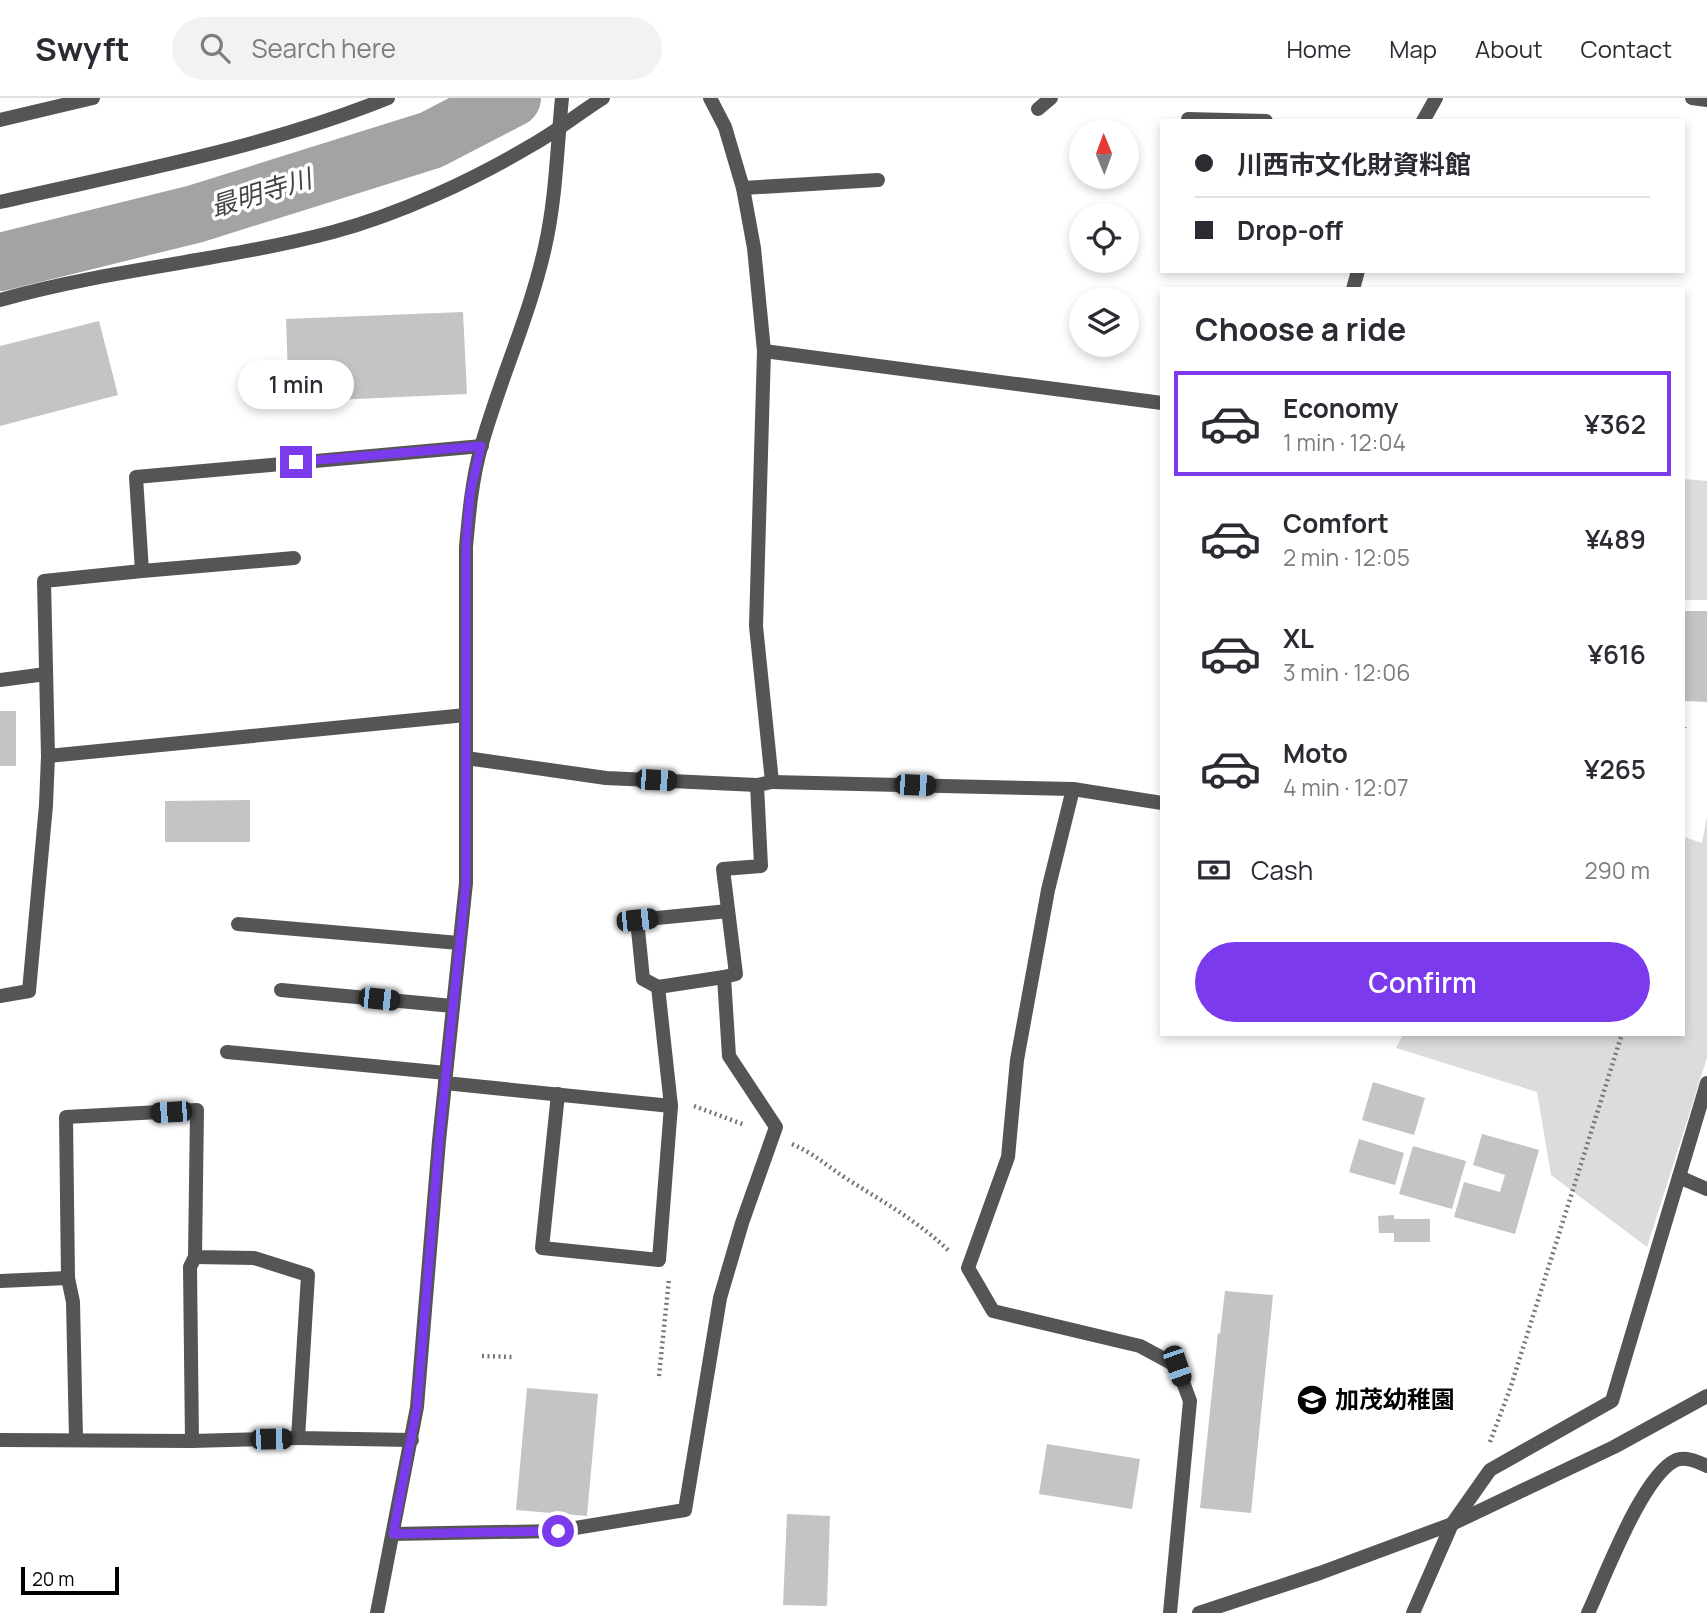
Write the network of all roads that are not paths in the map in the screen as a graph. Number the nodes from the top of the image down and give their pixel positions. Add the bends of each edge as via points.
1 (93, 98) edge
2 (388, 98) edge
3 (562, 98) edge
4 (603, 98) edge
5 (710, 98) edge
6 (1051, 98) edge
7 (1436, 98) edge
8 (1692, 98) edge
9 (1707, 100) edge
10 (1038, 109) dead end
11 (1424, 119) edge
12 (0, 120) edge
13 (560, 121) junction
14 (878, 180) dead end
15 (743, 188) junction
16 (0, 202) edge
17 (0, 300) edge
18 (764, 351) junction
19 (1160, 403) edge
20 (481, 446) junction
21 (294, 558) dead end
22 (142, 571) junction
23 (46, 674) junction
24 (0, 680) edge
25 (466, 715) junction
26 (48, 756) junction
27 (466, 758) junction
28 (772, 782) junction
29 (757, 785) junction
30 (1073, 789) junction
31 (1160, 803) edge
32 (728, 911) junction
33 (238, 924) dead end
34 (459, 943) junction
35 (724, 977) junction
36 (659, 987) junction
37 (281, 990) dead end
38 (0, 996) edge
39 (453, 1006) junction
40 (227, 1052) dead end
41 (446, 1078) junction
42 (1707, 1083) edge
43 (558, 1094) junction
44 (671, 1103) junction
45 (1702, 1118) edge
46 (1679, 1177) junction
47 (1707, 1189) edge
48 (195, 1257) junction
49 (68, 1279) junction
50 (0, 1281) edge
51 (1707, 1396) edge
52 (298, 1438) junction
53 (76, 1439) junction
54 (0, 1440) edge
55 (412, 1440) junction
56 (192, 1441) junction
57 (1707, 1466) edge
58 (1452, 1524) junction
59 (393, 1534) junction
60 (377, 1613) edge
61 (1170, 1613) edge
62 (1199, 1613) edge
63 (1413, 1613) edge
64 (1588, 1613) edge

1 - 12 street
2 - 16 street via 337,118 200,155
3 - 13 street
4 - 13 street
5 - 15 street via 725,127
6 - 10 street
7 - 11 street
8 - 9 street
13 - 17 street via 533,145 440,194 335,232
13 - 20 street via 546,246
14 - 15 street
15 - 18 street
18 - 19 street
18 - 28 street via 755,626
20 - 22 street via 136,477
20 - 25 street via 470,494 466,547
21 - 22 street
22 - 23 street via 44,582
23 - 24 street
23 - 26 street
25 - 26 street
25 - 27 street
26 - 38 street via 29,991
27 - 29 street via 606,778
27 - 34 street via 466,883
28 - 29 street
28 - 30 street
29 - 32 street via 761,866 723,869
30 - 31 street
30 - 61 street via 1048,890 1017,1060 1008,1157 968,1268 993,1311 1140,1346 1177,1366 1190,1401
32 - 35 street via 736,974
32 - 36 street via 637,920 643,979
33 - 34 street
34 - 39 street
35 - 36 street
35 - 59 street via 729,1056 776,1127 720,1298 685,1510 558,1531
36 - 44 street
37 - 39 street
39 - 41 street
40 - 41 street
41 - 43 street
41 - 55 street
42 - 45 street
43 - 44 street
43 - 44 street via 542,1248 659,1259
45 - 46 street
46 - 47 street
46 - 58 street via 1612,1401 1490,1470
48 - 49 street via 197,1110 66,1117
48 - 52 street via 254,1258 308,1275
48 - 56 street via 190,1267
49 - 50 street
49 - 53 street via 73,1302
51 - 58 street via 1614,1447
52 - 55 street
52 - 56 street
53 - 54 street
53 - 56 street
55 - 59 street
57 - 64 street via 1678,1459 1657,1474
58 - 62 street
58 - 63 street
59 - 60 street

